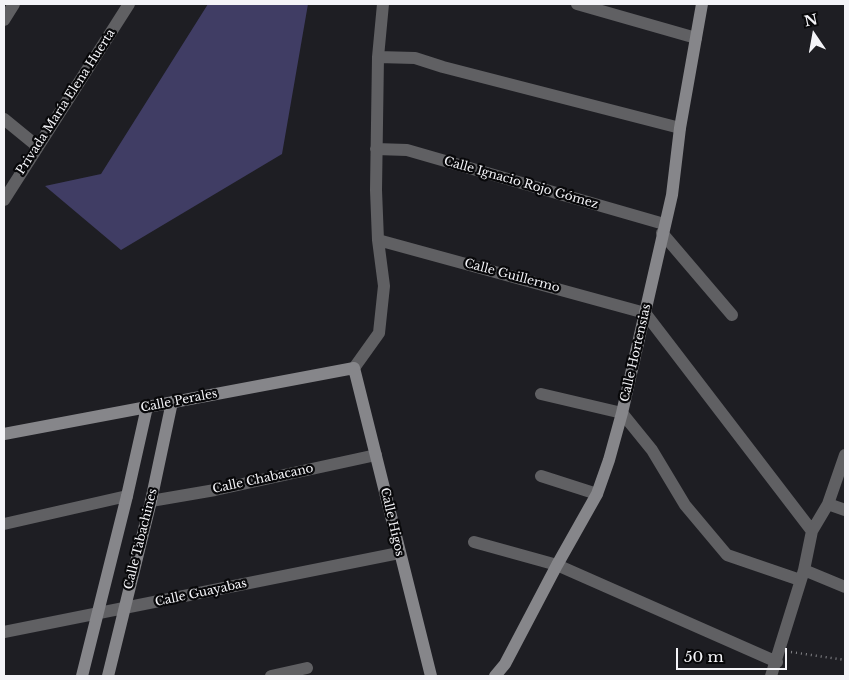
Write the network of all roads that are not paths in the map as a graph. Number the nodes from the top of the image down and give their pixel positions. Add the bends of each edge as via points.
1 (14, 4) edge
2 (129, 4) edge
3 (383, 4) edge
4 (577, 4) edge
5 (702, 4) edge
6 (4, 20) edge
7 (696, 38) junction
8 (378, 56) junction
9 (4, 119) edge
10 (680, 128) junction
11 (37, 146) junction
12 (376, 149) junction
13 (4, 200) edge
14 (663, 229) junction
15 (378, 240) junction
16 (646, 313) junction
17 (732, 314) dead end
18 (354, 368) junction
19 (541, 394) dead end
20 (172, 402) junction
21 (147, 407) junction
22 (622, 413) junction
23 (4, 434) edge
24 (376, 455) junction
25 (845, 455) edge
26 (541, 476) dead end
27 (597, 494) junction
28 (127, 496) junction
29 (151, 501) junction
30 (828, 504) junction
31 (845, 510) edge
32 (4, 524) edge
33 (812, 531) junction
34 (474, 542) dead end
35 (399, 553) junction
36 (557, 565) junction
37 (802, 575) junction
38 (845, 587) edge
39 (123, 609) junction
40 (96, 614) junction
41 (4, 632) edge
42 (778, 656) junction
43 (306, 668) dead end
44 (82, 676) edge
45 (108, 676) edge
46 (270, 676) edge
47 (431, 676) edge
48 (495, 676) edge
49 (771, 676) edge

1 - 6 street
2 - 11 street, Privada María Elena Huerta
3 - 8 street
4 - 7 street
5 - 7 street, Calle Hortensias
7 - 10 street, Calle Hortensias
8 - 10 street via 415,58
8 - 12 street
9 - 11 street
10 - 14 street, Calle Hortensias via 672,194
11 - 13 street, Privada María Elena Huerta
12 - 14 street, Calle Ignacio Rojo Gómez via 407,150
12 - 15 street
14 - 16 street, Calle Hortensias
14 - 17 street
15 - 16 street, Calle Guillermo
15 - 18 street via 384,286 379,333
16 - 22 street, Calle Hortensias
16 - 33 street
18 - 20 street, Calle Perales
18 - 24 street, Calle Higos
19 - 22 street
20 - 21 street, Calle Perales
20 - 29 street, Calle Tabachines
21 - 23 street, Calle Perales
21 - 28 street, Calle Tabachines
22 - 27 street, Calle Hortensias
22 - 37 street via 652,450 685,505 727,555
24 - 29 street, Calle Chabacano
24 - 35 street, Calle Higos
25 - 30 street
26 - 27 street
27 - 36 street, Calle Hortensias
28 - 32 street
28 - 40 street, Calle Tabachines
29 - 39 street, Calle Tabachines
30 - 31 street
30 - 33 street
33 - 37 street
34 - 36 street
35 - 39 street, Calle Guayabas
35 - 47 street, Calle Higos
36 - 42 street
36 - 48 street, Calle Hortensias via 505,664
37 - 38 street
37 - 42 street
39 - 40 street, Calle Guayabas
39 - 45 street, Calle Tabachines
40 - 41 street, Calle Guayabas
40 - 44 street, Calle Tabachines
42 - 49 street
43 - 46 street

